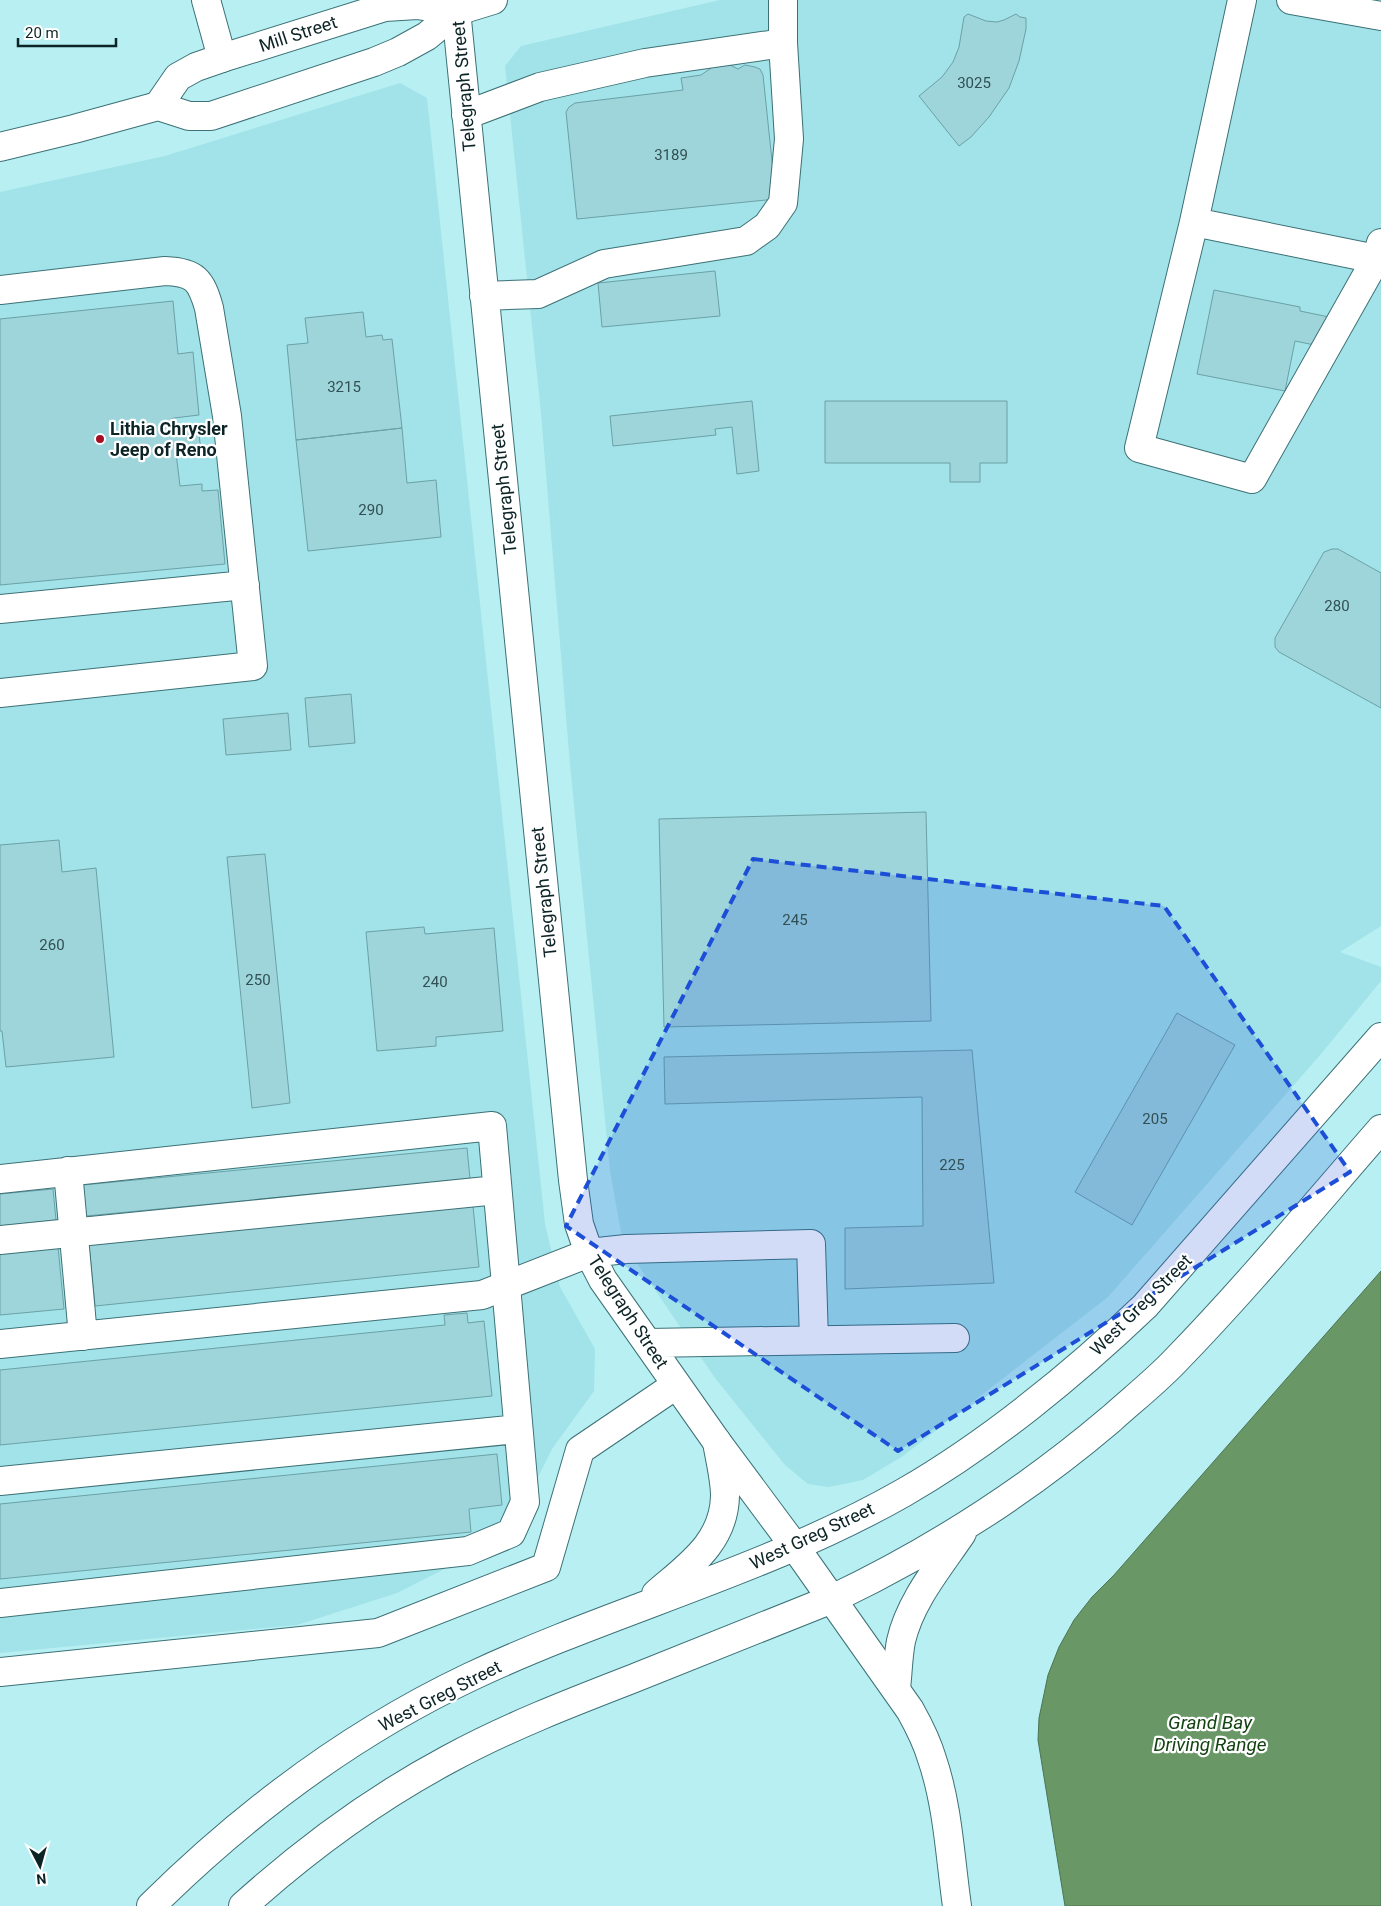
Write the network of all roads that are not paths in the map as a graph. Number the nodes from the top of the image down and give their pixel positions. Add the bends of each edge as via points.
1 (206, 0) edge
2 (493, 0) edge
3 (783, 0) edge
4 (1242, 0) edge
5 (1291, 0) edge
6 (456, 5) edge
7 (1381, 16) edge
8 (783, 43) junction
9 (222, 58) junction
10 (158, 106) junction
11 (466, 115) junction
12 (0, 147) edge
13 (1194, 222) junction
14 (1379, 251) edge
15 (0, 290) edge
16 (484, 296) junction
17 (245, 585) junction
18 (0, 609) edge
19 (0, 693) edge
20 (1381, 1037) edge
21 (1381, 1129) edge
22 (68, 1171) junction
23 (0, 1179) edge
24 (497, 1190) junction
25 (74, 1233) junction
26 (0, 1240) edge
27 (589, 1252) junction
28 (505, 1286) junction
29 (83, 1336) junction
30 (955, 1338) dead end
31 (814, 1340) junction
32 (648, 1343) junction
33 (0, 1344) edge
34 (676, 1385) junction
35 (518, 1429) junction
36 (717, 1442) junction
37 (0, 1481) edge
38 (967, 1526) junction
39 (795, 1547) junction
40 (832, 1599) junction
41 (0, 1603) edge
42 (640, 1608) junction
43 (0, 1672) edge
44 (896, 1688) junction
45 (151, 1906) edge
46 (243, 1906) edge
47 (957, 1906) edge

1 - 9 main road
2 - 6 main road, Mill Street
3 - 8 main road
4 - 13 main road
5 - 7 main road
6 - 9 main road, Mill Street via 385,7
6 - 10 main road, Mill Street via 427,36 374,62 211,116 189,116
6 - 11 main road, Telegraph Street
8 - 11 main road via 645,63 540,88
8 - 16 main road via 789,139 783,203 767,226 746,240 604,264 538,294
9 - 10 main road, Mill Street via 178,77
10 - 12 main road
11 - 16 main road, Telegraph Street
13 - 14 main road
13 - 14 main road via 1139,448 1252,479
15 - 17 main road via 164,271 182,272 196,279 209,308 227,416
16 - 27 main road, Telegraph Street via 573,1180 579,1224
17 - 18 main road
17 - 19 main road via 253,666
20 - 39 main road, West Greg Street via 1151,1299 1105,1344 964,1453 904,1492
21 - 38 main road via 1174,1362 1084,1442 1030,1484
22 - 23 main road
22 - 24 main road via 492,1126
22 - 25 main road
24 - 25 main road
24 - 28 main road
25 - 26 main road
25 - 29 main road
27 - 28 main road
27 - 31 main road via 811,1244
27 - 32 main road, Telegraph Street via 603,1280
28 - 29 main road via 482,1295
28 - 35 main road
29 - 33 main road
30 - 31 main road
31 - 32 main road
32 - 34 main road, Telegraph Street
34 - 36 main road, Telegraph Street
34 - 43 main road via 580,1450 546,1567 378,1633
35 - 37 main road
35 - 41 main road via 525,1502 511,1533 468,1551
36 - 39 main road, Telegraph Street
36 - 42 main road via 725,1497 719,1530 704,1552
38 - 40 main road
38 - 44 main road via 911,1613 902,1640
39 - 40 main road, Telegraph Street
39 - 42 main road, West Greg Street
40 - 44 main road, Telegraph Street
40 - 46 main road via 519,1724 448,1759 328,1837
42 - 45 main road, West Greg Street via 470,1677 354,1742 232,1832
44 - 47 main road, Telegraph Street via 922,1733 940,1785

